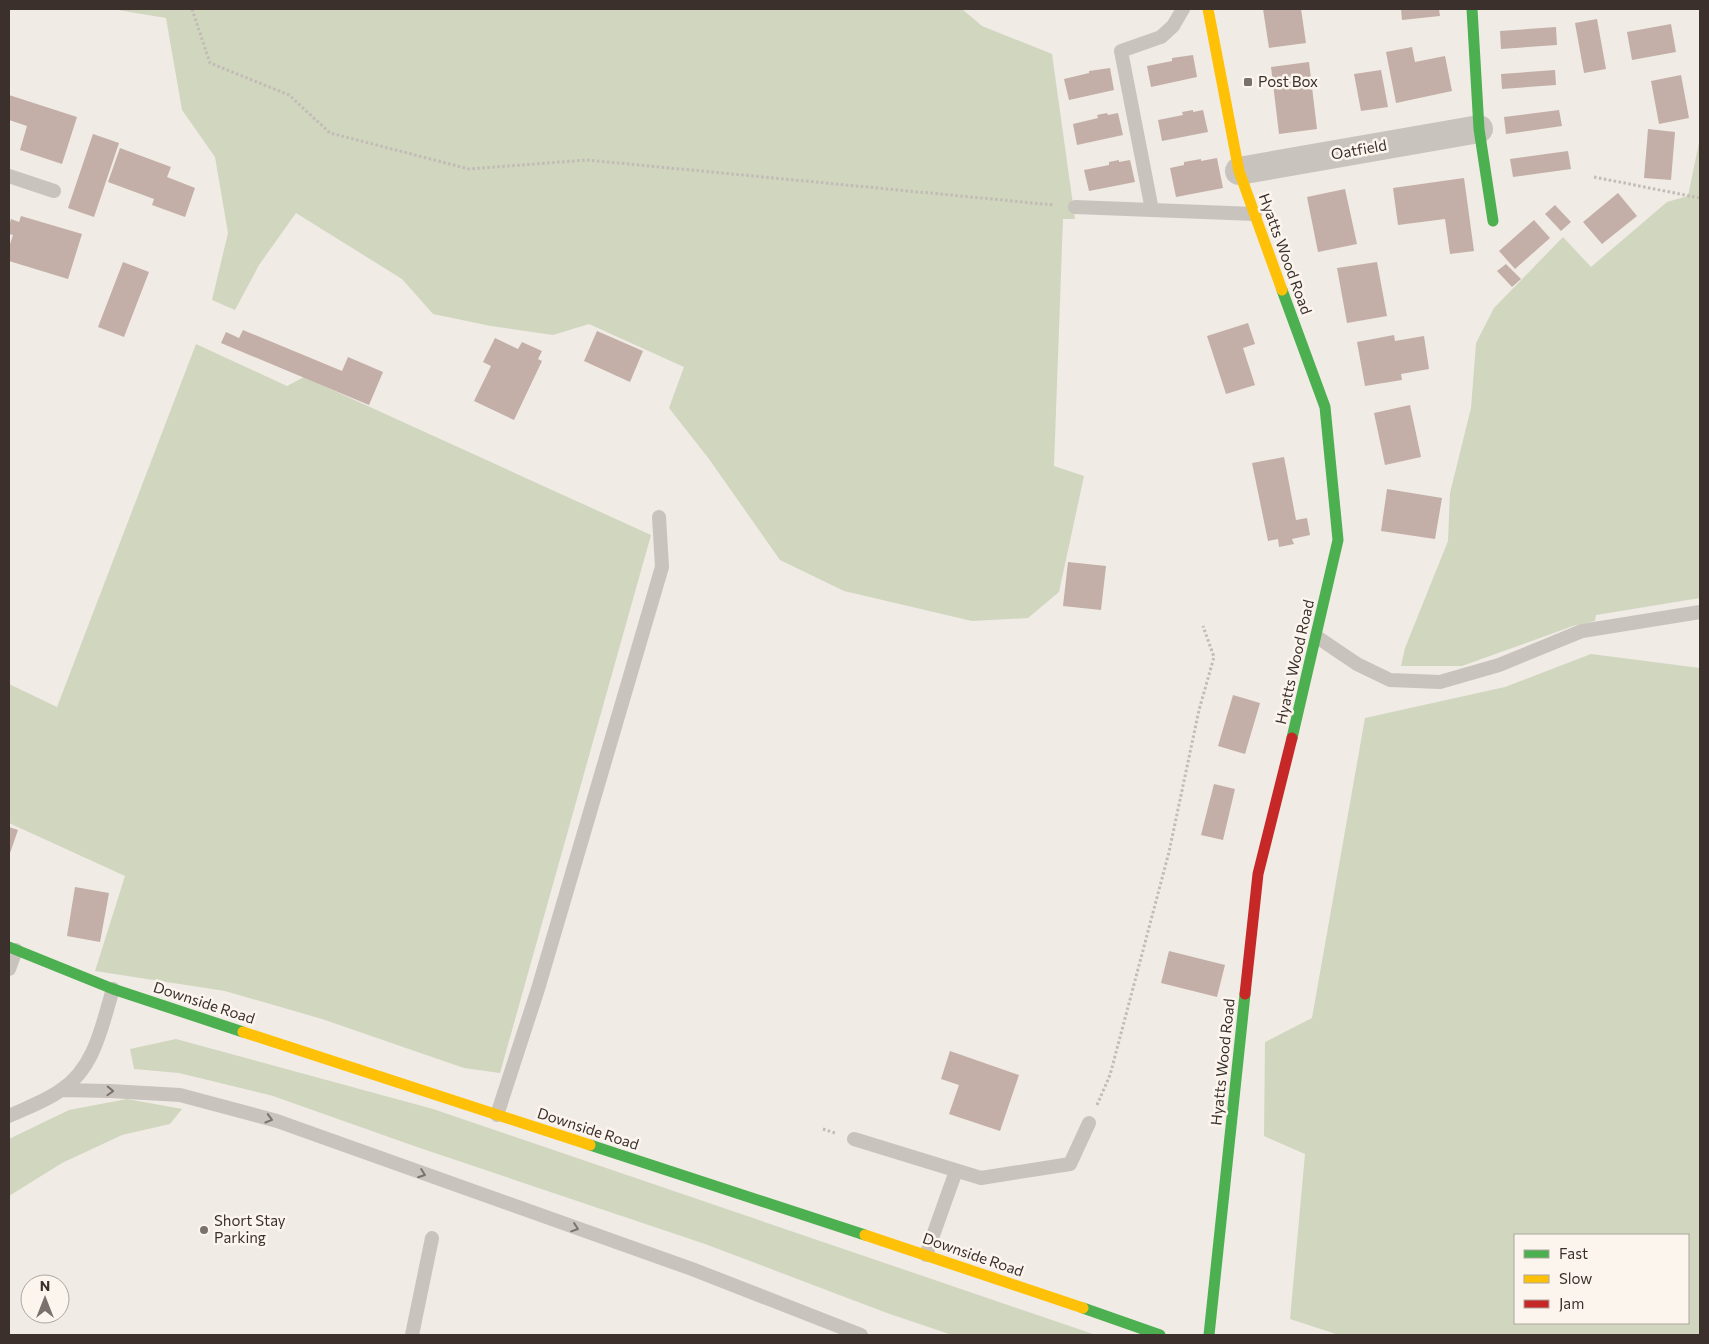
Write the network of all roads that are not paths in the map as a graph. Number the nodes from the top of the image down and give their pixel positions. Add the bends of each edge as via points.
1 (1183, 9) edge
2 (1208, 9) edge
3 (1472, 9) edge
4 (1479, 129) junction
5 (1239, 171) junction
6 (9, 176) edge
7 (54, 191) dead end
8 (1075, 207) road end
9 (1152, 210) junction
10 (1255, 214) junction
11 (1493, 221) dead end
12 (660, 517) dead end
13 (1700, 612) edge
14 (1317, 637) junction
15 (12, 948) edge
16 (9, 969) edge
17 (113, 989) junction
18 (61, 1090) junction
19 (497, 1115) junction
20 (9, 1116) edge
21 (1089, 1124) road end
22 (854, 1139) dead end
23 (956, 1171) junction
24 (432, 1238) dead end
25 (926, 1255) junction
26 (412, 1335) edge
27 (861, 1335) edge
28 (1160, 1335) edge
29 (1209, 1335) edge

1 - 9 lane via 1173,26 1161,37 1121,51
2 - 5 street, Hyatts Wood Road
3 - 4 street
4 - 5 street, Oatfield
4 - 11 street
5 - 10 street, Hyatts Wood Road
6 - 7 lane
8 - 9 lane
9 - 10 lane
10 - 14 street, Hyatts Wood Road via 1325,407 1338,540
12 - 19 lane via 662,567 541,979
13 - 14 lane via 1582,631 1499,665 1440,682 1390,680 1357,664
14 - 29 street, Hyatts Wood Road via 1258,874
15 - 16 lane
15 - 17 street, Downside Road
17 - 18 lane via 96,1045 81,1073
17 - 19 street, Downside Road
18 - 20 lane
18 -> 27 lane via 180,1095 277,1122 692,1269
19 - 25 street, Downside Road
21 - 23 lane via 1070,1164 981,1178
22 - 23 lane
23 - 25 lane
24 - 26 lane
25 - 28 street, Downside Road

